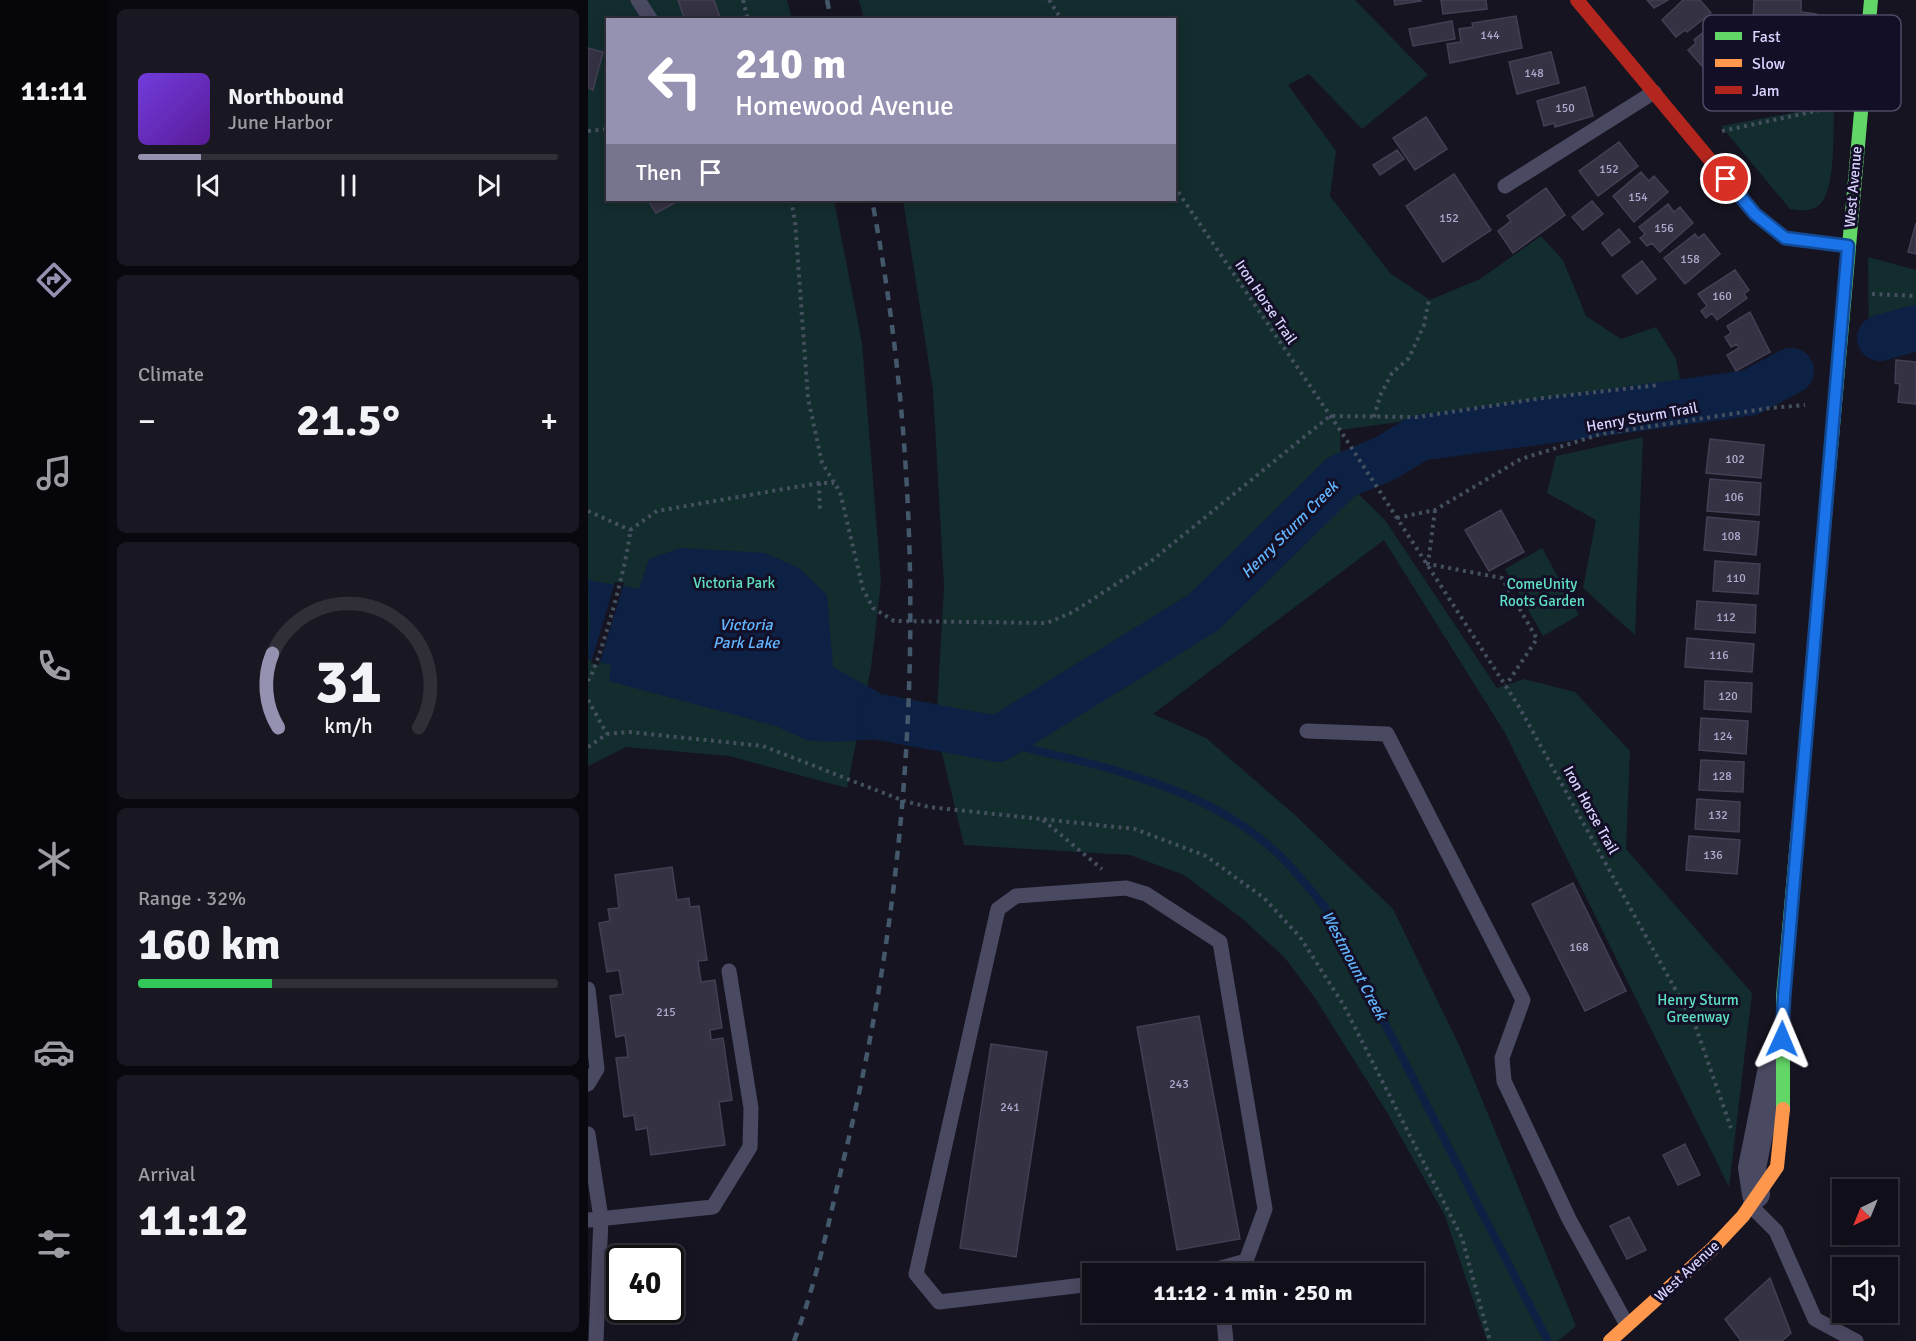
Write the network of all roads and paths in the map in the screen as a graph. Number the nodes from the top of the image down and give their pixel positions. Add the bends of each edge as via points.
1 (638, 0) edge
2 (743, 0) edge
3 (1049, 0) edge
4 (1577, 0) edge
5 (1871, 0) edge
6 (1870, 15) edge
7 (650, 18) edge
8 (748, 18) edge
9 (1061, 18) edge
10 (1654, 92) junction
11 (1816, 111) edge
12 (1861, 111) edge
13 (606, 129) edge
14 (588, 131) edge
15 (1721, 132) dead end
16 (1505, 186) dead end
17 (1176, 189) edge
18 (791, 201) edge
19 (1848, 246) junction
20 (1868, 294) dead end
21 (1916, 296) edge
22 (1429, 300) dead end
23 (1659, 385) dead end
24 (1836, 404) junction
25 (1329, 416) junction
26 (1374, 417) junction
27 (819, 483) junction
28 (834, 483) junction
29 (588, 510) edge
30 (1435, 510) junction
31 (820, 513) dead end
32 (1397, 518) junction
33 (630, 531) junction
34 (1428, 564) junction
35 (589, 680) edge
36 (1506, 686) junction
37 (588, 700) edge
38 (1307, 730) dead end
39 (607, 734) junction
40 (588, 747) edge
41 (1042, 819) junction
42 (1126, 888) junction
43 (729, 971) dead end
44 (588, 989) edge
45 (1782, 1019) joint
46 (588, 1084) edge
47 (588, 1134) edge
48 (1734, 1137) dead end
49 (1753, 1200) junction
50 (595, 1219) edge
51 (1243, 1263) edge
52 (1082, 1285) edge
53 (1224, 1323) edge
54 (1627, 1325) junction
55 (596, 1341) edge
56 (1226, 1341) edge
57 (1490, 1341) edge
58 (1610, 1341) edge
59 (1856, 1341) edge

1 - 7 lane
2 - 8 path
3 - 9 path
4 - 10 street
5 - 6 street, West Avenue
10 - 16 lane
10 - 19 street via 1755,214 1785,238
11 - 15 path
12 - 19 street, West Avenue
13 - 14 path
17 - 25 path, Iron Horse Trail
18 - 28 path via 808,398 822,463
19 - 24 street, West Avenue
20 - 21 path
22 - 26 path via 1424,325 1409,358 1392,373
23 - 26 path via 1418,417
24 - 30 path, Henry Sturm Trail via 1770,408 1601,434 1521,459
24 - 45 street, West Avenue
25 - 26 path
25 - 28 path via 1150,562 1073,612 1047,623 894,621 873,608 863,589 840,492
25 - 32 path, Iron Horse Trail
27 - 28 path
27 - 31 path
27 - 33 path via 657,512
29 - 33 path
30 - 32 path, Henry Sturm Trail
30 - 34 path
32 - 34 path, Iron Horse Trail
33 - 35 path via 623,572
34 - 36 path, Iron Horse Trail
34 - 36 path via 1502,578 1537,639
36 - 48 path, Iron Horse Trail via 1695,1024
37 - 39 path
38 - 54 lane via 1387,734 1523,1000 1502,1058 1504,1081 1569,1219
39 - 40 path
39 - 41 path via 629,732 763,746 904,801
41 - 42 path
41 - 57 path via 1135,829 1206,856 1264,898 1300,937 1343,1004 1462,1238
42 - 51 lane via 1146,894 1220,942 1265,1209
42 - 52 lane via 1016,896 998,909 916,1274 939,1302
43 - 50 lane via 751,1108 750,1147 713,1207
44 - 46 lane via 597,1069
45 - 49 street, West Avenue via 1758,1128 1752,1168
47 - 50 lane
49 - 54 street, West Avenue via 1712,1249
49 - 59 lane via 1776,1231 1815,1319
50 - 55 lane
53 - 56 lane
54 - 58 street, West Avenue

